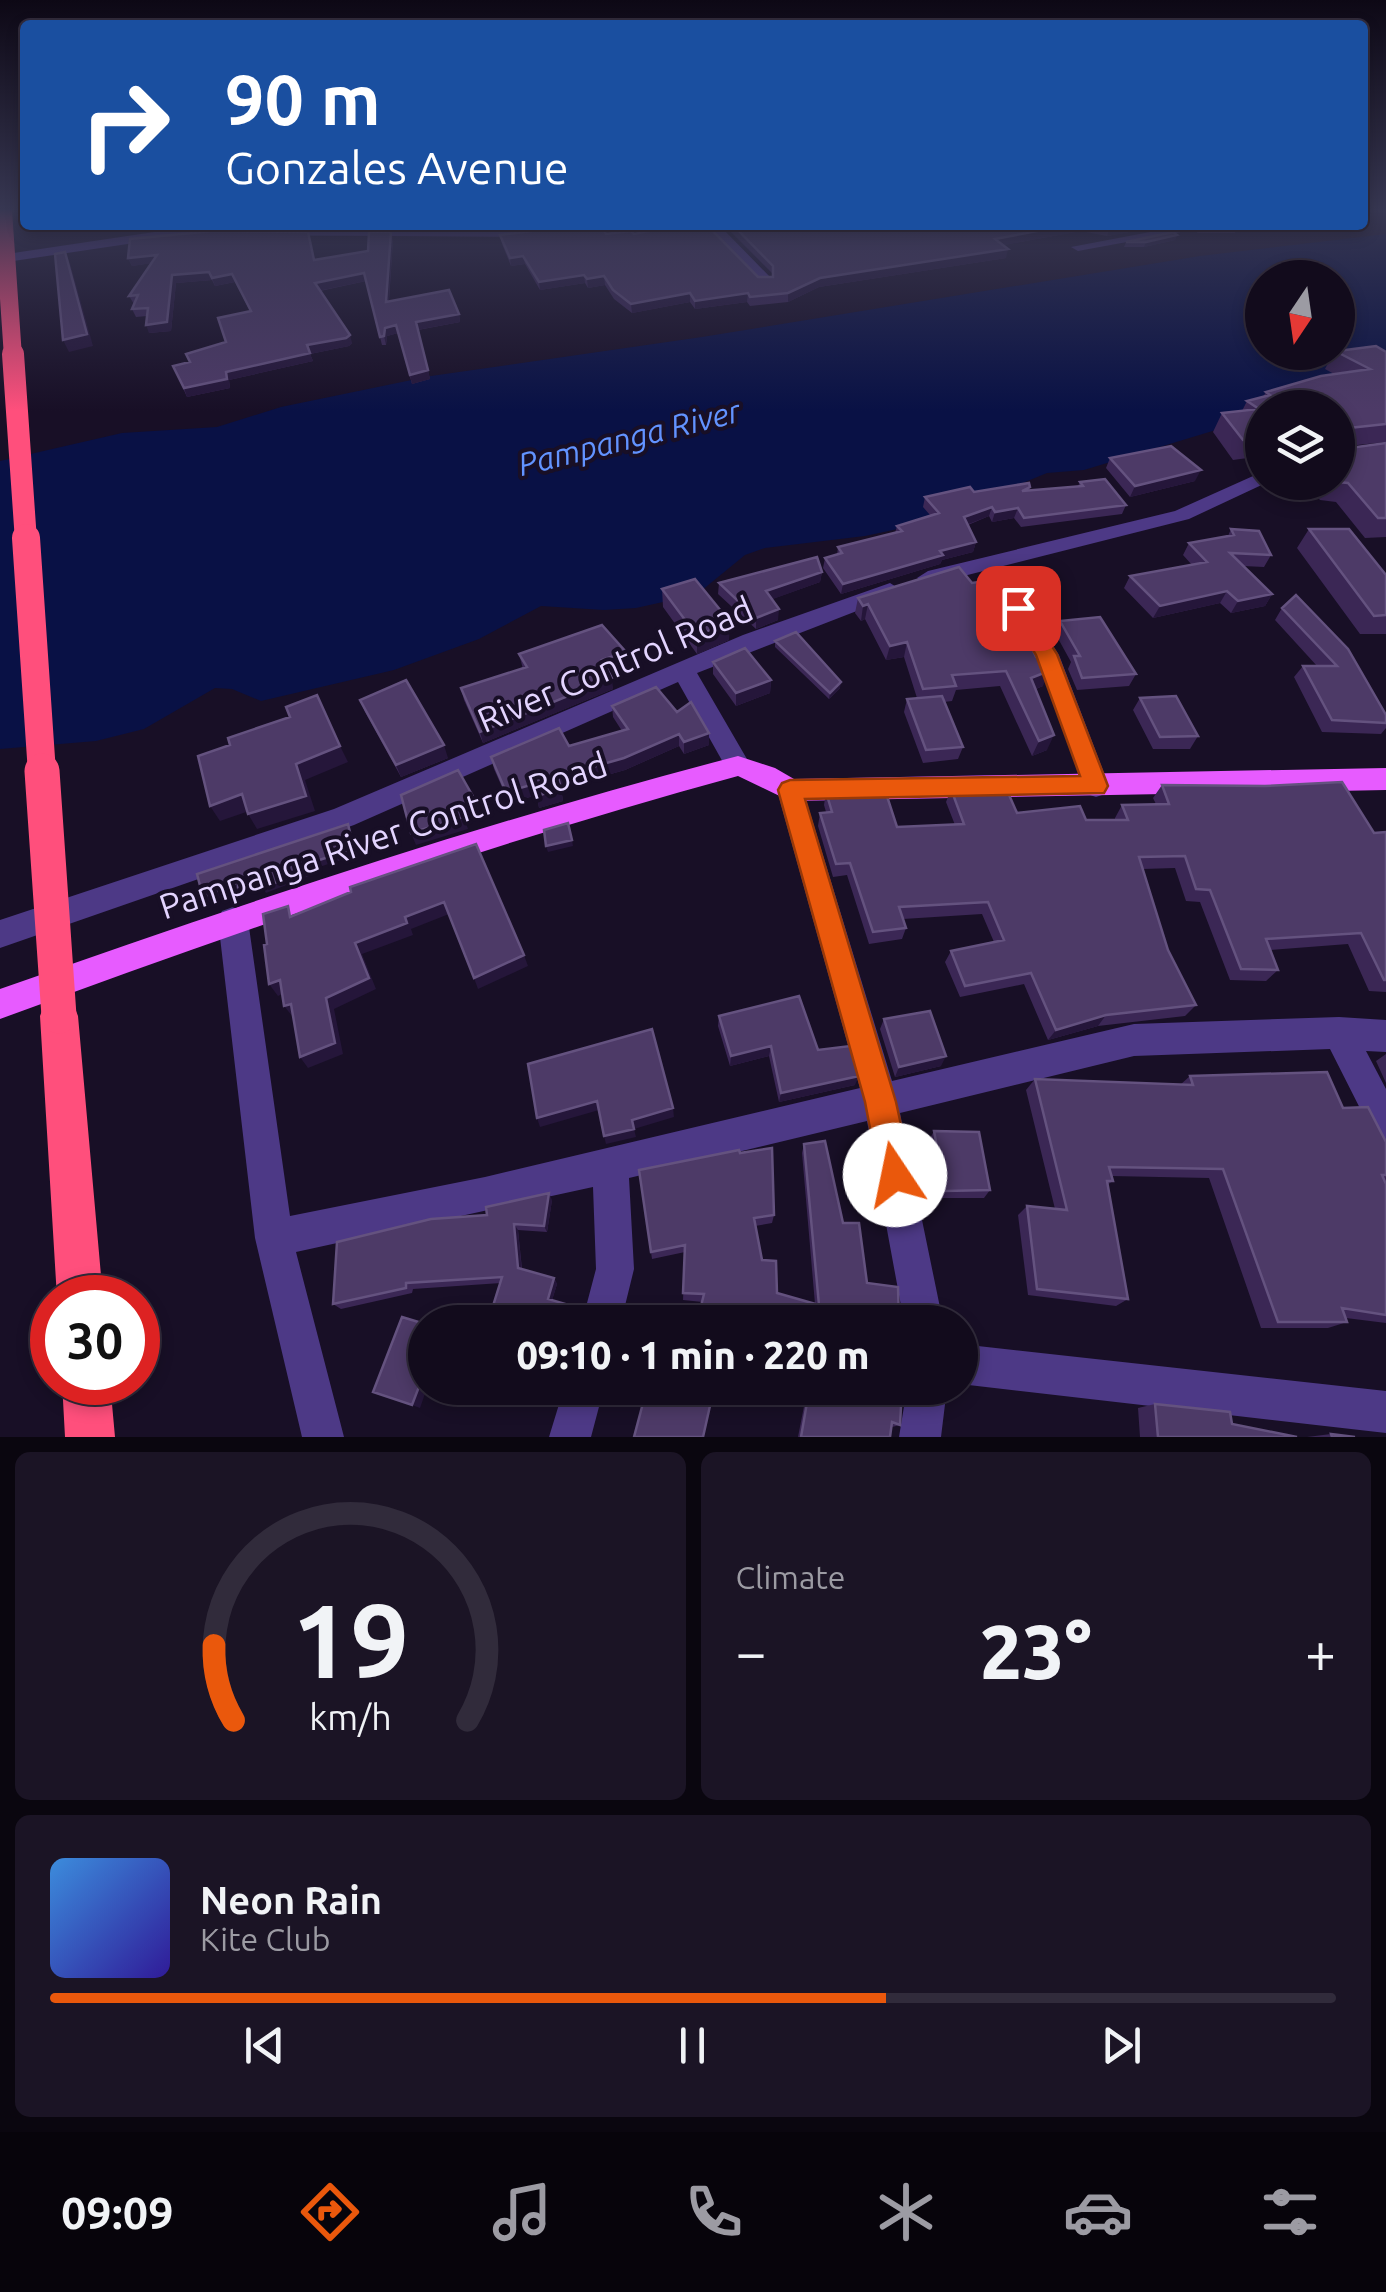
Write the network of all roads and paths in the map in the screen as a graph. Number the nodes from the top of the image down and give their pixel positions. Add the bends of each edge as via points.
1 (7, 277) edge
2 (762, 277) edge
3 (765, 280) edge
4 (1245, 486) edge
5 (1004, 586) dead end
6 (682, 670) junction
7 (738, 766) junction
8 (1386, 780) edge
9 (1096, 786) junction
10 (790, 790) junction
11 (233, 920) junction
12 (0, 934) edge
13 (0, 1004) edge
14 (1339, 1033) junction
15 (1386, 1036) edge
16 (881, 1102) junction
17 (1386, 1124) edge
18 (610, 1166) junction
19 (274, 1238) junction
20 (78, 1275) edge
21 (606, 1305) edge
22 (921, 1305) edge
23 (978, 1366) edge
24 (88, 1405) edge
25 (579, 1405) edge
26 (925, 1405) edge
27 (1386, 1412) edge
28 (90, 1437) edge
29 (324, 1437) edge
30 (570, 1437) edge
31 (920, 1437) edge

1 - 20 highway, bridge
2 - 3 street
4 - 6 street, River Control Road via 1182,516 848,603
5 - 9 street via 1047,654
6 - 7 street
6 - 12 street, River Control Road via 344,817
7 - 10 main road
7 - 11 main road, Pampanga River Control Road
8 - 9 main road
9 - 10 main road
10 - 16 street
11 - 13 main road, Pampanga River Control Road
11 - 19 street
14 - 15 street
14 - 16 street via 1134,1040
14 - 17 street
16 - 18 street
16 - 22 street
18 - 19 street
18 - 21 street via 615,1269
19 - 29 street
23 - 27 street
24 - 28 highway
25 - 30 street
26 - 31 street

